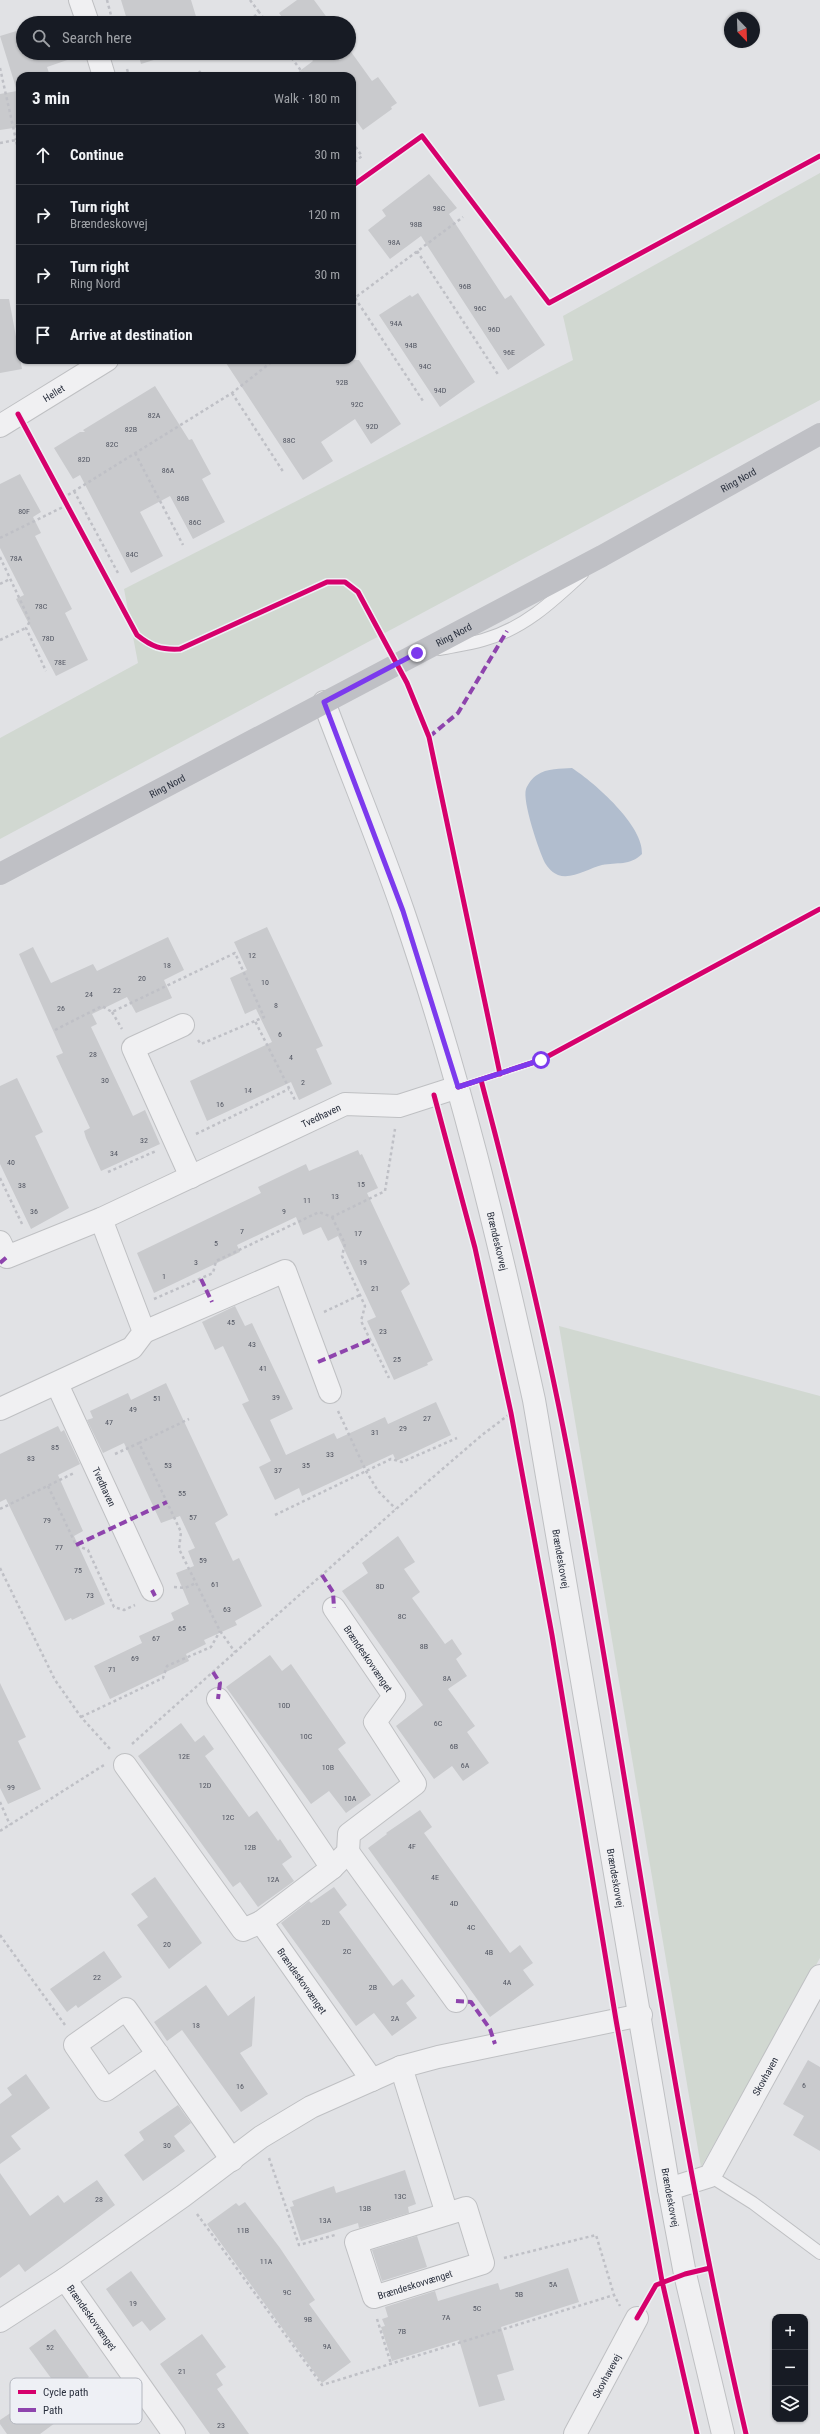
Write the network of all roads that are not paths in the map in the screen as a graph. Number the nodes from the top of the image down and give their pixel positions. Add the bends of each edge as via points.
1 (80, 0) edge
2 (86, 16) edge
3 (99, 60) edge
4 (103, 72) edge
5 (101, 364) edge
6 (0, 426) edge
7 (820, 434) edge
8 (324, 702) junction
9 (0, 874) edge
10 (183, 1025) road end
11 (458, 1087) junction
12 (191, 1177) junction
13 (101, 1219) junction
14 (0, 1242) edge
15 (144, 1332) junction
16 (57, 1384) junction
17 (330, 1392) road end
18 (0, 1409) edge
19 (152, 1595) road end
20 (334, 1608) dead end
21 (218, 1699) dead end
22 (121, 1761) road end
23 (348, 1852) junction
24 (332, 1868) junction
25 (261, 1922) junction
26 (820, 1976) edge
27 (456, 2001) dead end
28 (641, 2015) junction
29 (158, 2054) junction
30 (401, 2067) junction
31 (372, 2080) junction
32 (232, 2160) junction
33 (710, 2176) junction
34 (669, 2189) junction
35 (447, 2214) junction
36 (820, 2253) edge
37 (64, 2279) junction
38 (637, 2318) road end
39 (0, 2321) edge
40 (134, 2378) edge
41 (142, 2389) edge
42 (174, 2434) edge
43 (576, 2434) edge
44 (723, 2434) edge

1 - 2 street
3 - 4 street
5 - 6 street, Hellet
7 - 8 main road, Ring Nord via 602,556
8 - 9 main road, Ring Nord
8 - 11 street, Brændeskovvej via 403,911
10 - 12 street via 133,1048
11 - 12 street, Tvedhaven via 399,1106 345,1104
11 - 28 street, Brændeskovvej via 513,1302 534,1400
12 - 13 street, Tvedhaven
13 - 14 street, Tvedhaven via 7,1257
13 - 15 street
15 - 16 street via 132,1348
15 - 17 street via 285,1271
16 - 18 street
16 - 19 street, Tvedhaven
20 - 23 street, Brændeskovvænget via 394,1696 375,1722 415,1784 349,1834
21 - 24 street
22 - 25 street via 243,1930
23 - 24 street
23 - 27 street
24 - 25 street
25 - 31 street, Brændeskovvænget
26 - 33 street, Skovhaven
28 - 30 street, Brændeskovvænget via 495,2044
28 - 34 street, Brændeskovvej
29 - 29 street via 126,2009 75,2045 106,2090
29 - 32 street
30 - 31 street, Brændeskovvænget
30 - 35 street
31 - 32 street, Brændeskovvænget via 311,2107 261,2137
32 - 37 street, Brændeskovvænget
33 - 34 street
33 - 36 lane via 753,2203
34 - 44 street, Brændeskovvej via 685,2274
35 - 35 street, Brændeskovvænget via 356,2242 374,2297 483,2263 466,2208
37 - 39 street, Brændeskovvænget
37 - 40 street, Brændeskovvænget
38 - 43 street, Skovhavevej
41 - 42 street, Brændeskovvænget

